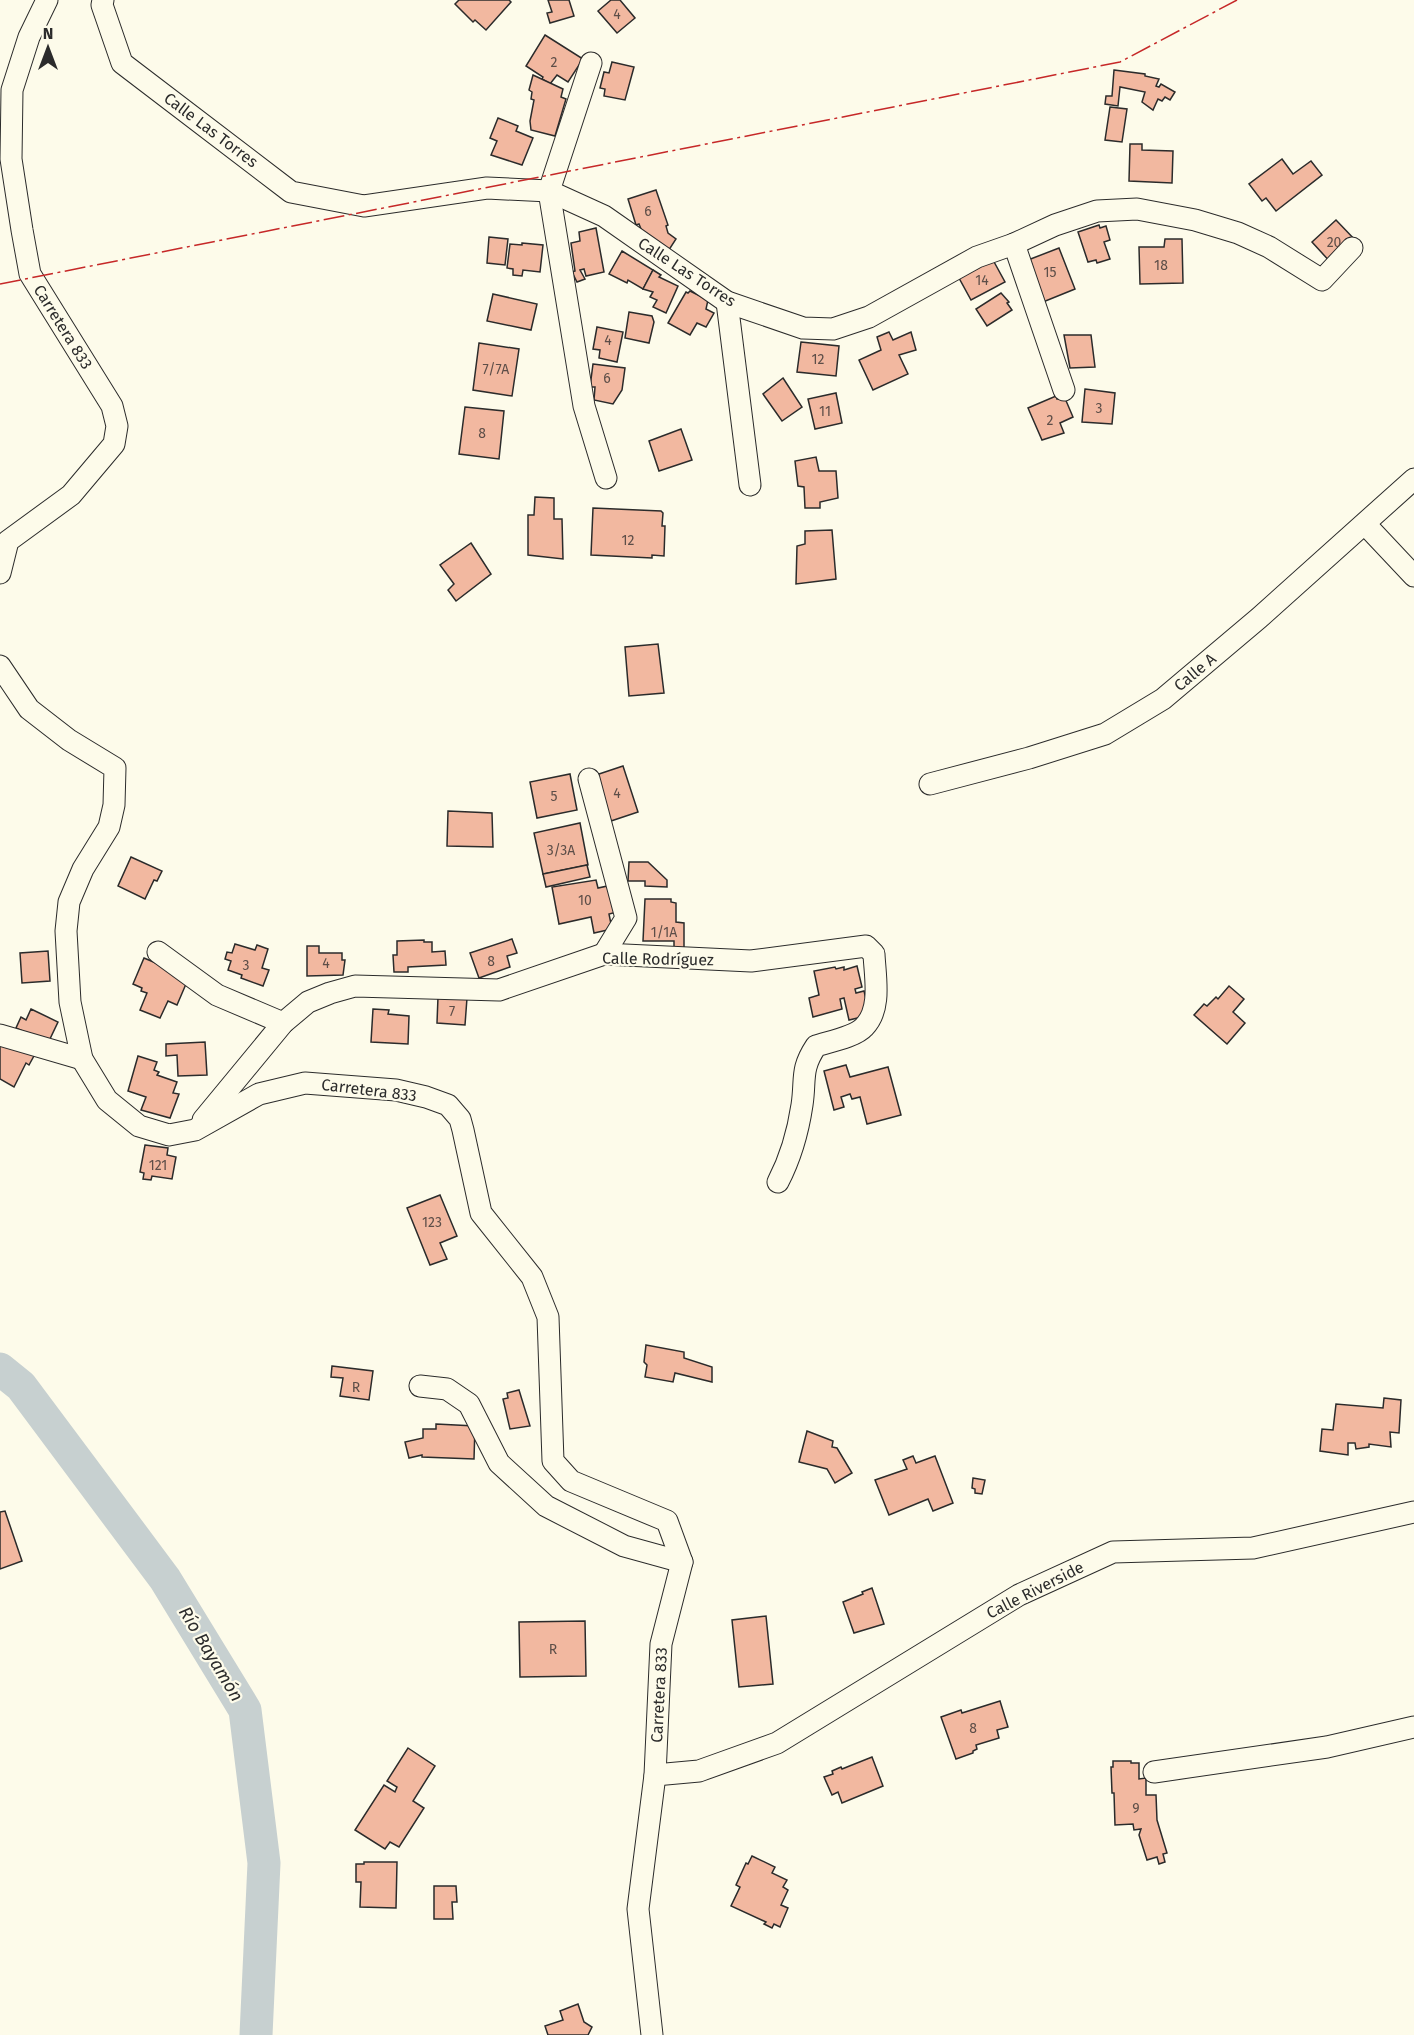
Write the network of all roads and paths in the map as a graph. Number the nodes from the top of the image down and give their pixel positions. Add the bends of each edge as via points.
1 (47, 0) edge
2 (103, 0) edge
3 (591, 63) dead end
4 (549, 191) junction
5 (1014, 244) junction
6 (1352, 248) dead end
7 (728, 302) junction
8 (1064, 390) dead end
9 (606, 478) dead end
10 (1414, 479) edge
11 (750, 485) dead end
12 (1365, 524) junction
13 (0, 573) edge
14 (1414, 576) edge
15 (0, 666) edge
16 (589, 779) dead end
17 (930, 784) dead end
18 (158, 952) dead end
19 (604, 954) junction
20 (283, 1023) junction
21 (0, 1035) edge
22 (82, 1059) junction
23 (195, 1130) junction
24 (778, 1182) dead end
25 (420, 1386) dead end
26 (1414, 1512) edge
27 (682, 1562) junction
28 (1414, 1727) edge
29 (1154, 1772) dead end
30 (655, 1775) junction
31 (652, 2035) edge

1 - 13 street, Carretera 833 via 29,37 12,90 11,159 30,274 112,406 117,426 114,444 72,495 8,541
2 - 4 street, Calle Las Torres via 122,63 291,192 364,206 487,188
3 - 4 street
4 - 7 street, Calle Las Torres via 604,216
4 - 9 street via 584,406
5 - 6 street, Calle Las Torres via 1097,211 1137,209 1238,233 1322,280
5 - 7 street, Calle Las Torres via 976,256 869,317 833,329 803,328
5 - 8 street
7 - 11 street
10 - 12 street, Calle A
12 - 14 street
12 - 17 street, Calle A via 1163,699 1105,734
15 - 22 street, Carretera 833 via 29,709 115,768 109,827 83,869 69,902 66,931 70,1002
16 - 19 street via 626,918
18 - 20 street via 217,995
19 - 20 street, Calle Rodríguez via 499,990 355,986 308,1002
19 - 24 street, Calle Rodríguez via 751,961 866,946 874,954 876,998 872,1015 863,1028 816,1046 808,1057 796,1134
20 - 23 street, Calle Rodríguez
21 - 22 street
22 - 23 street, Carretera 833 via 107,1101 139,1126 169,1135
23 - 27 street, Carretera 833 via 259,1094 304,1083 396,1090 448,1105 460,1119 481,1213 532,1277 548,1317 553,1461 571,1481 667,1521
25 - 27 street via 447,1389 469,1404 499,1462 546,1506 624,1546
26 - 30 street, Calle Riverside via 1253,1548 1113,1552 1019,1595 777,1743 699,1771
27 - 30 street, Carretera 833 via 661,1644
28 - 29 street via 1327,1748
30 - 31 street, Carretera 833 via 638,1909

